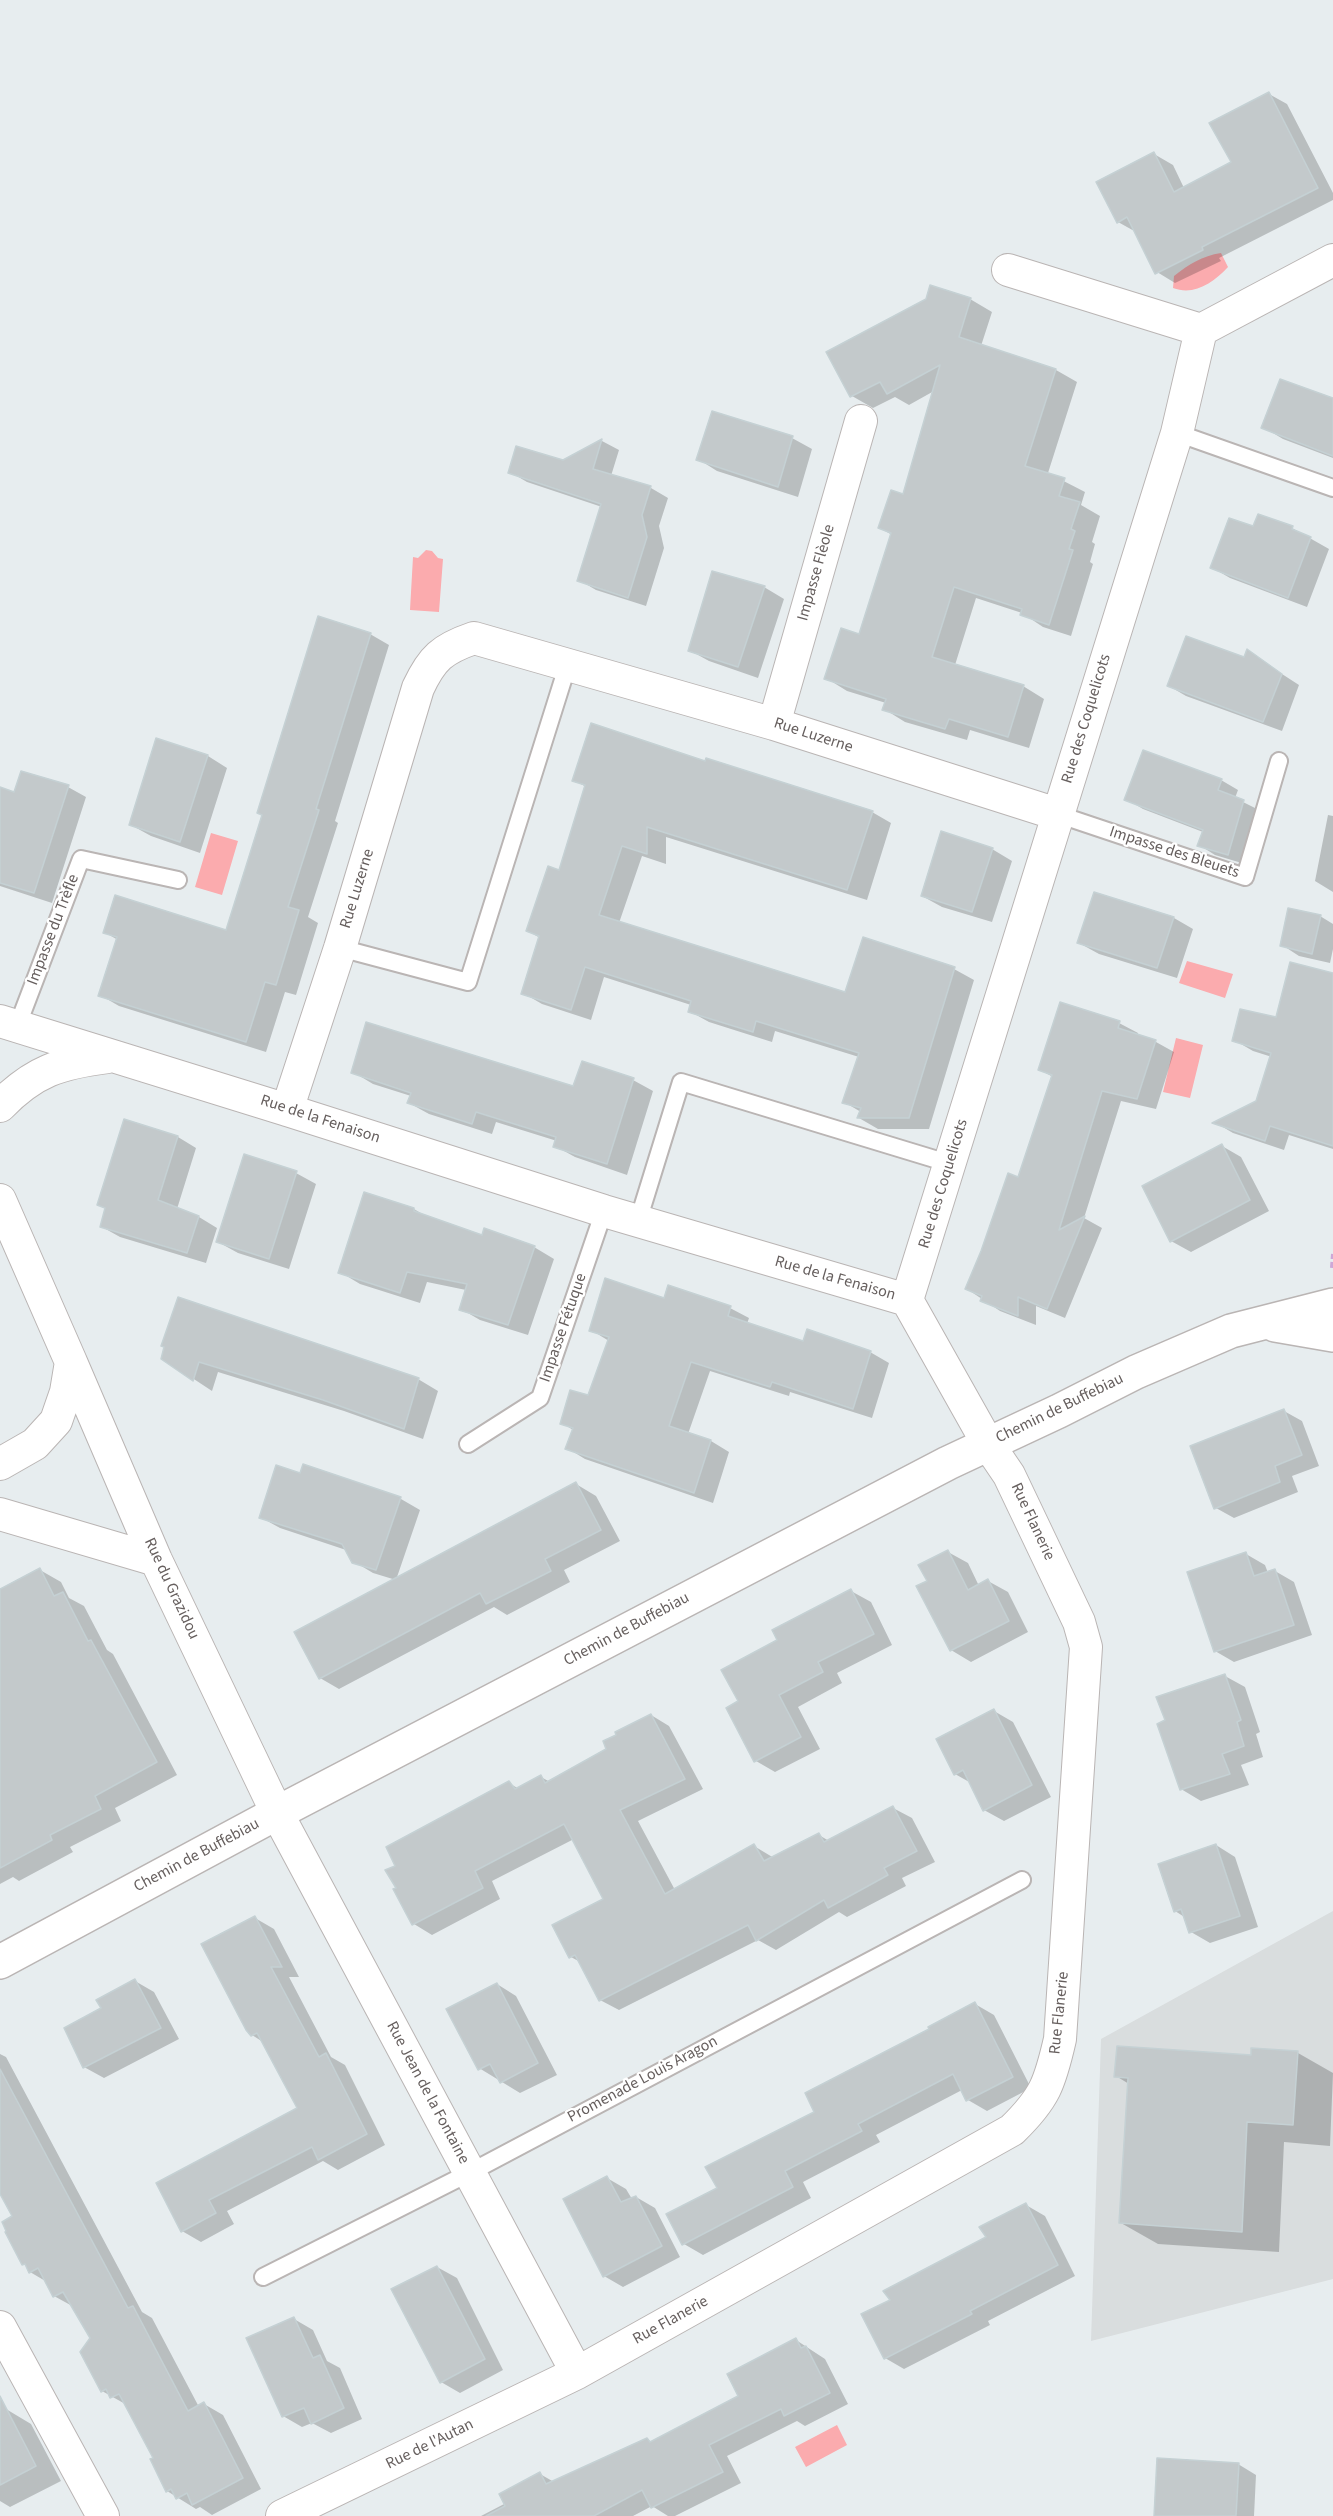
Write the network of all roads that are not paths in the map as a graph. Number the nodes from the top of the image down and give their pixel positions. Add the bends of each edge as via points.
1 (1333, 260) edge
2 (1008, 270) dead end
3 (1201, 330) junction
4 (861, 421) dead end
5 (1177, 433) junction
6 (1333, 488) edge
7 (568, 664) junction
8 (774, 724) junction
9 (1279, 761) dead end
10 (1057, 814) junction
11 (178, 880) dead end
12 (340, 948) junction
13 (9, 1024) edge
14 (114, 1056) junction
15 (0, 1106) edge
16 (287, 1110) junction
17 (951, 1164) junction
18 (0, 1200) edge
19 (604, 1211) junction
20 (638, 1221) junction
21 (908, 1300) junction
22 (1333, 1305) edge
23 (1265, 1323) junction
24 (1333, 1335) edge
25 (70, 1362) junction
26 (468, 1444) dead end
27 (988, 1444) junction
28 (0, 1464) edge
29 (0, 1514) edge
30 (156, 1560) junction
31 (277, 1813) junction
32 (1022, 1880) dead end
33 (0, 1962) edge
34 (469, 2173) junction
35 (263, 2277) dead end
36 (5, 2347) edge
37 (577, 2373) junction
38 (103, 2516) edge
39 (282, 2516) edge

1 - 3 street
2 - 3 street
3 - 5 street, Rue des Coquelicots
4 - 8 street, Impasse Flèole
5 - 6 lane
5 - 10 street, Rue des Coquelicots
7 - 8 street, Rue Luzerne
7 - 12 street, Rue Luzerne via 474,638 451,646 430,663 418,688
7 - 12 lane, Rue Luzerne via 468,982
8 - 10 street, Rue Luzerne
9 - 10 lane, Impasse des Bleuets via 1245,877
10 - 17 street, Rue des Coquelicots
11 - 13 lane, Impasse du Trèfle via 81,859
12 - 16 street, Rue Luzerne
13 - 14 street, Rue de la Fenaison
14 - 15 street via 76,1061 44,1072 19,1086
14 - 16 street, Rue de la Fenaison
16 - 19 street, Rue de la Fenaison
17 - 20 lane via 681,1082
17 - 21 street, Rue des Coquelicots
18 - 25 street, Rue du Grazidou
19 - 20 street, Rue de la Fenaison
19 - 26 lane, Impasse Fétuque via 540,1398
20 - 21 street, Rue de la Fenaison
21 - 27 street, Rue de la Fenaison
22 - 23 street, Chemin de Buffebiau
23 - 24 street, Chemin de Buffebiau
23 - 27 street, Chemin de Buffebiau via 1231,1330
25 - 28 street via 66,1392 56,1421 35,1444
25 - 30 street, Rue du Grazidou
27 - 31 street, Chemin de Buffebiau
27 - 37 street, Rue Flanerie via 1009,1475 1079,1622 1086,1647 1060,2039 1052,2076 1035,2107 1012,2130
29 - 30 street
30 - 31 street, Rue du Grazidou
31 - 33 street, Chemin de Buffebiau
31 - 34 street, Rue Jean de la Fontaine
32 - 34 lane, Promenade Louis Aragon
34 - 35 lane, Promenade Louis Aragon
34 - 37 street, Rue Jean de la Fontaine
36 - 38 street
37 - 39 street, Rue de l'Autan

